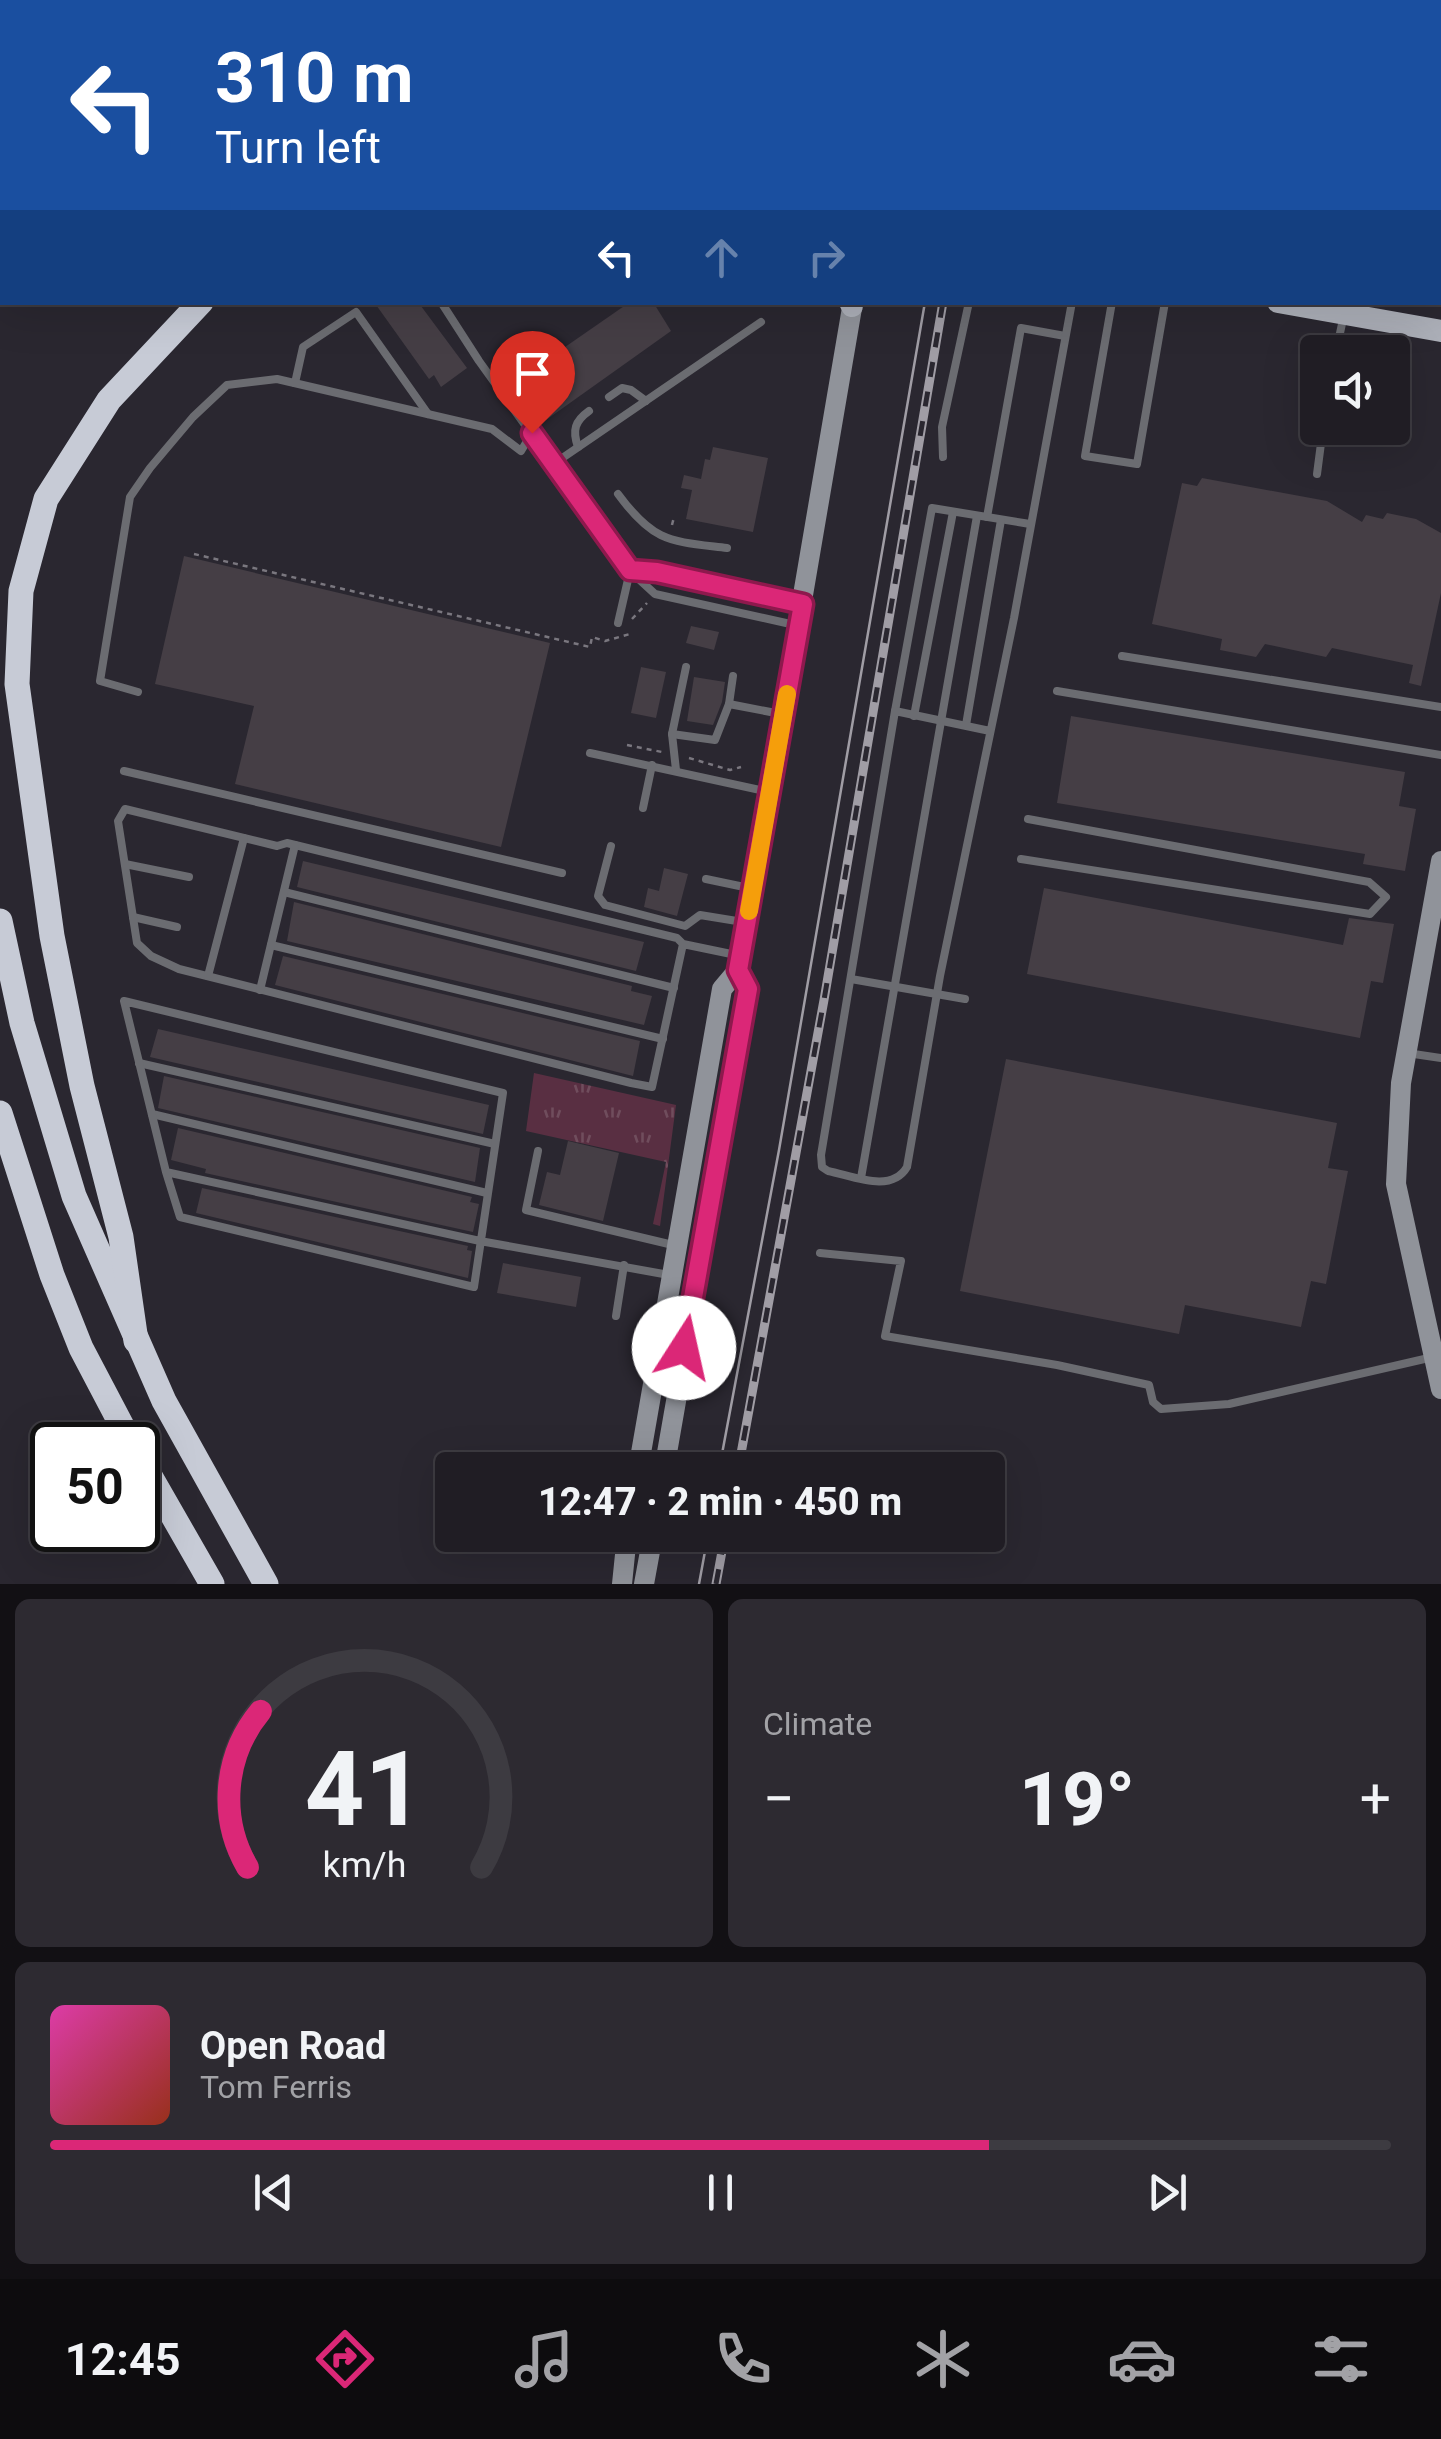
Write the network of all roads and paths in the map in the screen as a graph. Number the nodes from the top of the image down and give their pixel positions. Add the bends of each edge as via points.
1 (197, 305) edge
2 (443, 305) edge
3 (852, 305) edge
4 (968, 305) edge
5 (1071, 305) edge
6 (1111, 305) edge
7 (1164, 305) edge
8 (1294, 305) edge
9 (1344, 314) junction
10 (761, 322) dead end
11 (1441, 331) edge
12 (1340, 335) edge
13 (1065, 336) junction
14 (295, 383) junction
15 (609, 397) dead end
16 (646, 400) junction
17 (589, 411) dead end
18 (428, 414) junction
19 (532, 433) junction
20 (1321, 445) edge
21 (578, 447) junction
22 (943, 457) dead end
23 (555, 463) junction
24 (1317, 474) dead end
25 (618, 494) dead end
26 (953, 512) junction
27 (982, 516) junction
28 (1002, 520) junction
29 (1030, 524) junction
30 (727, 548) dead end
31 (194, 554) dead end
32 (630, 570) junction
33 (647, 603) dead end
34 (803, 604) junction
35 (618, 622) dead end
36 (799, 626) junction
37 (1122, 656) dead end
38 (686, 667) dead end
39 (733, 676) dead end
40 (1056, 691) dead end
41 (138, 692) dead end
42 (729, 704) junction
43 (1441, 707) edge
44 (895, 711) junction
45 (783, 715) junction
46 (914, 716) junction
47 (940, 720) junction
48 (966, 725) junction
49 (990, 731) junction
50 (672, 734) junction
51 (590, 752) dead end
52 (1441, 756) edge
53 (652, 765) junction
54 (676, 770) junction
55 (124, 771) dead end
56 (770, 792) junction
57 (643, 808) dead end
58 (1028, 818) dead end
59 (244, 838) junction
60 (296, 845) junction
61 (610, 846) dead end
62 (1021, 859) dead end
63 (1441, 860) edge
64 (124, 864) junction
65 (562, 873) dead end
66 (188, 877) dead end
67 (706, 879) dead end
68 (753, 889) junction
69 (284, 892) junction
70 (133, 917) junction
71 (0, 921) edge
72 (747, 923) junction
73 (177, 927) dead end
74 (684, 944) junction
75 (271, 945) junction
76 (739, 963) junction
77 (208, 976) junction
78 (851, 979) junction
79 (896, 986) junction
80 (674, 988) junction
81 (260, 990) junction
82 (937, 994) junction
83 (965, 999) dead end
84 (663, 1040) junction
85 (1407, 1053) junction
86 (1441, 1058) edge
87 (139, 1063) junction
88 (0, 1113) edge
89 (152, 1114) junction
90 (495, 1144) junction
91 (538, 1152) dead end
92 (0, 1158) edge
93 (166, 1172) junction
94 (861, 1178) junction
95 (488, 1193) junction
96 (28, 1204) junction
97 (480, 1242) junction
98 (676, 1246) junction
99 (820, 1253) dead end
100 (624, 1265) junction
101 (676, 1282) junction
102 (616, 1316) dead end
103 (136, 1342) junction
104 (684, 1348) junction
105 (1433, 1357) junction
106 (1441, 1389) edge
107 (120, 1422) edge
108 (642, 1452) edge
109 (667, 1452) edge
110 (160, 1493) edge
111 (625, 1552) edge
112 (650, 1552) edge
113 (212, 1584) edge
114 (266, 1584) edge
115 (622, 1584) edge
116 (644, 1584) edge

1 - 103 highway via 109,400 46,499 21,590 17,684 52,936 121,1237
2 - 19 lane
3 - 34 main road
4 - 22 lane via 942,427
5 - 13 lane
6 - 7 lane via 1085,456 1137,464
8 - 9 main road
9 - 11 main road
9 - 12 lane
10 - 16 lane
13 - 27 lane via 1021,328
13 - 29 lane
14 - 18 lane
14 - 18 lane via 303,347 356,312
14 - 41 lane via 227,385 130,497 100,681
15 - 16 lane via 622,388
16 - 21 lane
17 - 21 lane via 574,428
18 - 19 lane via 492,429 521,451
19 - 23 lane
20 - 24 lane
21 - 23 lane
23 - 32 lane
25 - 30 lane via 640,524 670,541
26 - 27 lane
26 - 44 lane via 932,508
26 - 46 lane
27 - 28 lane
27 - 47 lane
28 - 29 lane
28 - 48 lane
29 - 49 lane
31 - 33 path via 590,647 592,637 605,641 630,634 634,615
32 - 34 lane
32 - 35 lane
32 - 36 lane via 656,594
34 - 36 main road
36 - 45 main road
37 - 43 lane
38 - 50 lane
39 - 42 lane
40 - 52 lane
42 - 45 lane
42 - 50 lane via 714,740
44 - 46 lane
44 - 78 lane
45 - 56 main road
46 - 47 lane
47 - 48 lane
47 - 79 lane
48 - 49 lane
49 - 82 lane
50 - 54 lane
51 - 53 lane
53 - 54 lane
53 - 57 lane
54 - 56 lane
55 - 65 lane
56 - 68 main road
58 - 62 lane via 1369,882 1386,897 1370,914
59 - 60 lane
59 - 64 lane via 125,810 118,822
59 - 77 lane
60 - 69 lane
60 - 74 lane
61 - 72 lane via 601,902 685,926 700,916
63 - 85 main road
64 - 66 lane
64 - 70 lane
67 - 68 lane
68 - 72 main road
69 - 75 lane
69 - 80 lane
70 - 73 lane
70 - 77 lane via 136,944 151,956
71 - 103 highway via 22,1023 74,1196
72 - 76 main road
74 - 76 lane
74 - 80 lane
75 - 81 lane
75 - 84 lane
76 - 98 main road via 722,989
76 - 104 main road via 748,989
77 - 81 lane
78 - 79 lane
78 - 94 lane via 820,1154 822,1167
79 - 82 lane
79 - 94 lane
80 - 84 lane
81 - 84 lane via 652,1087
82 - 83 lane
82 - 94 lane via 907,1167 892,1182
85 - 86 lane
85 - 105 main road via 1396,1184
87 - 89 lane
87 - 90 lane
87 - 90 lane via 124,1001 503,1093
88 - 96 highway
89 - 93 lane
89 - 95 lane
90 - 95 lane
91 - 98 lane via 526,1210
92 - 96 highway
93 - 97 lane
93 - 97 lane via 180,1217 474,1287
95 - 97 lane
96 - 107 highway via 81,1348
97 - 100 lane
98 - 101 main road via 686,1259
99 - 105 lane via 901,1261 885,1336 1149,1385 1161,1409 1229,1404
100 - 101 lane
100 - 102 lane
101 - 104 main road via 676,1325
101 - 108 main road
103 - 114 highway
104 - 109 main road
105 - 106 main road
110 - 113 highway
111 - 115 main road
112 - 116 main road

